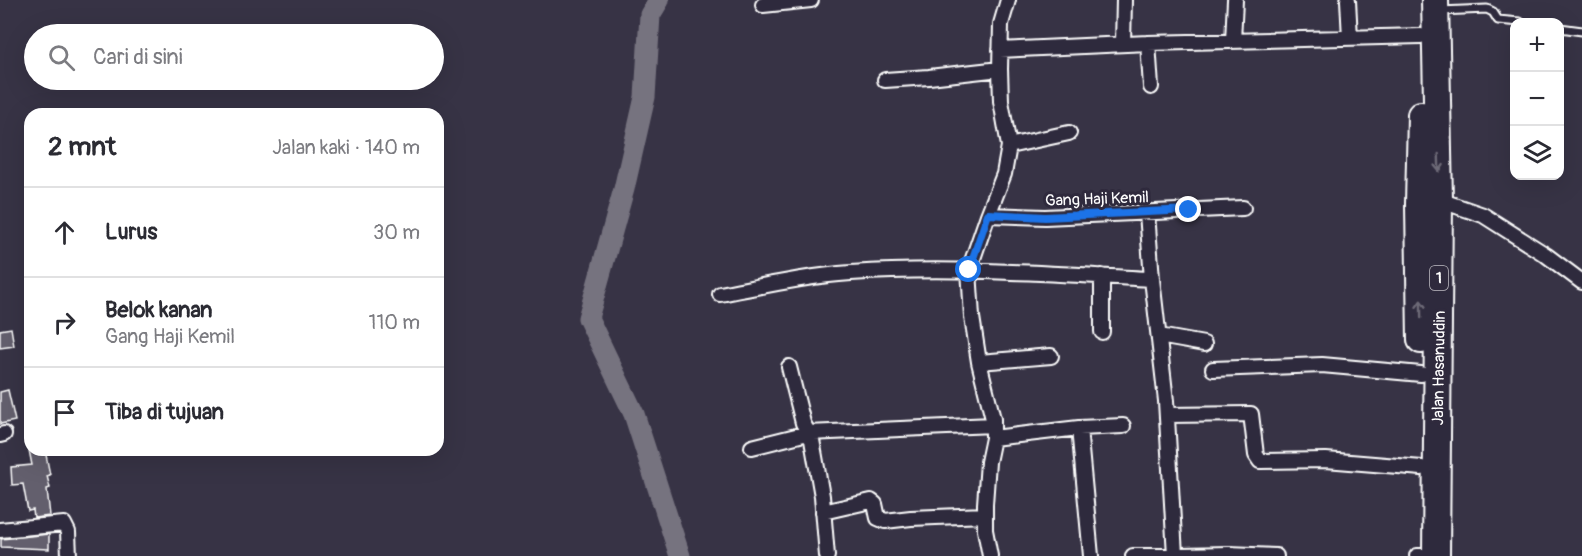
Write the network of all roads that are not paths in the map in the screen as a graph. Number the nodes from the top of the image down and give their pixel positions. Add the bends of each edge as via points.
1 (811, 0) edge
2 (1124, 0) edge
3 (1235, 0) edge
4 (1348, 0) edge
5 (1004, 1) edge
6 (1430, 4) edge
7 (763, 5) dead end
8 (1510, 21) edge
9 (1564, 29) edge
10 (1582, 31) edge
11 (1421, 36) junction
12 (1350, 38) junction
13 (1233, 41) junction
14 (1148, 43) junction
15 (1123, 44) junction
16 (1000, 50) junction
17 (1000, 69) junction
18 (885, 80) dead end
19 (1151, 87) dead end
20 (1069, 132) dead end
21 (1009, 146) junction
22 (1439, 200) junction
23 (1243, 208) dead end
24 (1147, 213) junction
25 (988, 214) junction
26 (969, 270) junction
27 (1102, 276) junction
28 (1152, 279) junction
29 (1582, 282) edge
30 (720, 294) dead end
31 (1102, 332) dead end
32 (1159, 336) junction
33 (1204, 344) dead end
34 (1051, 356) dead end
35 (979, 362) junction
36 (789, 367) dead end
37 (1213, 369) dead end
38 (1421, 374) junction
39 (1167, 415) junction
40 (1123, 426) dead end
41 (1079, 428) junction
42 (993, 431) junction
43 (808, 433) junction
44 (752, 447) dead end
45 (1422, 468) junction
46 (823, 512) junction
47 (985, 515) junction
48 (0, 530) edge
49 (1175, 555) edge
50 (69, 556) edge
51 (827, 556) edge
52 (990, 556) edge
53 (1091, 556) edge
54 (1133, 556) edge
55 (1275, 556) edge
56 (1419, 556) edge
57 (1436, 556) edge

1 - 7 street
2 - 15 street
3 - 13 street
4 - 12 street
5 - 16 street
6 - 8 lane via 1487,9 1498,20
6 - 11 highway, Jalan Hasanuddin / 1
6 -> 22 highway, Jalan Hasanuddin / 1
9 - 10 lane
11 - 12 street
38 -> 11 highway, Jalan Hasanuddin / 1
12 - 13 street
13 - 14 street
14 - 15 street
14 - 19 street
15 - 16 street
16 - 17 street
17 - 18 street
17 - 21 street
20 - 21 street
21 - 25 street via 1005,174
22 - 29 street via 1483,215
22 - 57 highway, Jalan Hasanuddin / 1
23 - 24 street, Gang Haji Kemil
24 - 25 street, Gang Haji Kemil via 1045,217
24 - 28 street
25 - 26 street
26 - 27 street
26 - 30 street via 849,273
26 - 35 street
27 - 28 street
27 - 31 street
28 - 32 street
32 - 33 street
32 - 39 street
34 - 35 street
35 - 42 street
36 - 43 street
37 - 38 street via 1322,365
38 - 45 highway, Jalan Hasanuddin / 1
39 - 45 street via 1251,414 1260,461 1326,460
39 - 49 street
40 - 41 street
41 - 42 street
41 - 53 street
42 - 43 street
42 - 47 street
43 - 44 street
43 - 46 street
45 - 56 highway, Jalan Hasanuddin / 1
46 - 47 street via 871,501 878,518 885,522
46 - 51 street
47 - 52 street
48 - 50 street via 64,524
49 - 54 street
49 - 55 street

